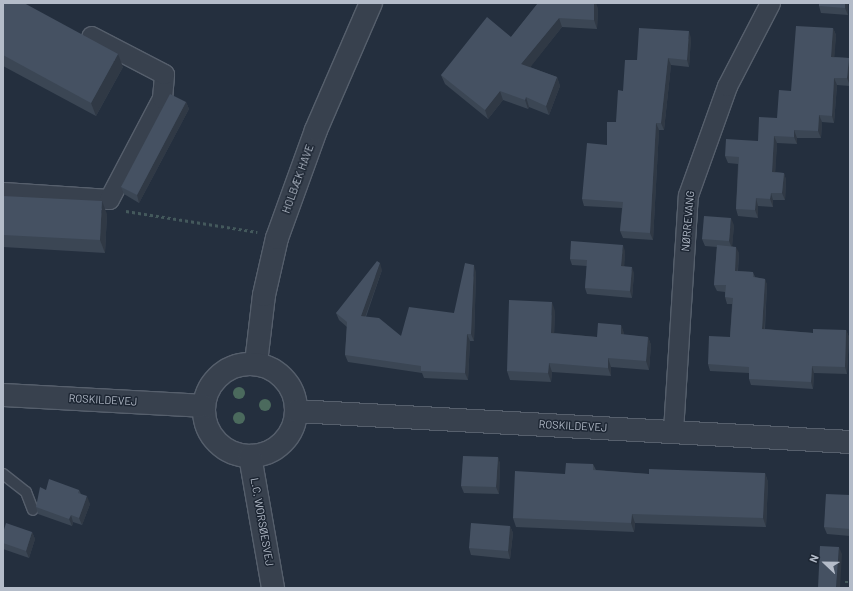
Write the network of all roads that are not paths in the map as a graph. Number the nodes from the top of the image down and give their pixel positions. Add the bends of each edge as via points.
1 (371, 3) edge
2 (770, 3) edge
3 (91, 36) dead end
4 (3, 192) edge
5 (256, 363) junction
6 (3, 394) edge
7 (204, 406) junction
8 (296, 411) junction
9 (673, 431) junction
10 (850, 442) edge
11 (250, 456) junction
12 (3, 474) edge
13 (33, 510) dead end
14 (273, 588) edge

1 - 5 street, HOLBÆK HAVE via 316,130 277,238 264,295
2 - 9 street, NØRREVANG via 727,86 688,195
3 - 4 street via 164,74 162,98 109,199
5 - 7 street via 238,365 221,373 209,388
5 - 8 street via 272,369 286,380 294,394
6 - 7 street, ROSKILDEVEJ
7 - 11 street via 205,421 216,441 235,454
8 - 9 street, ROSKILDEVEJ
8 - 11 street via 294,425 277,448
9 - 10 street, ROSKILDEVEJ
11 - 14 street, L.C. WORSØESVEJ
12 - 13 lane via 26,492

